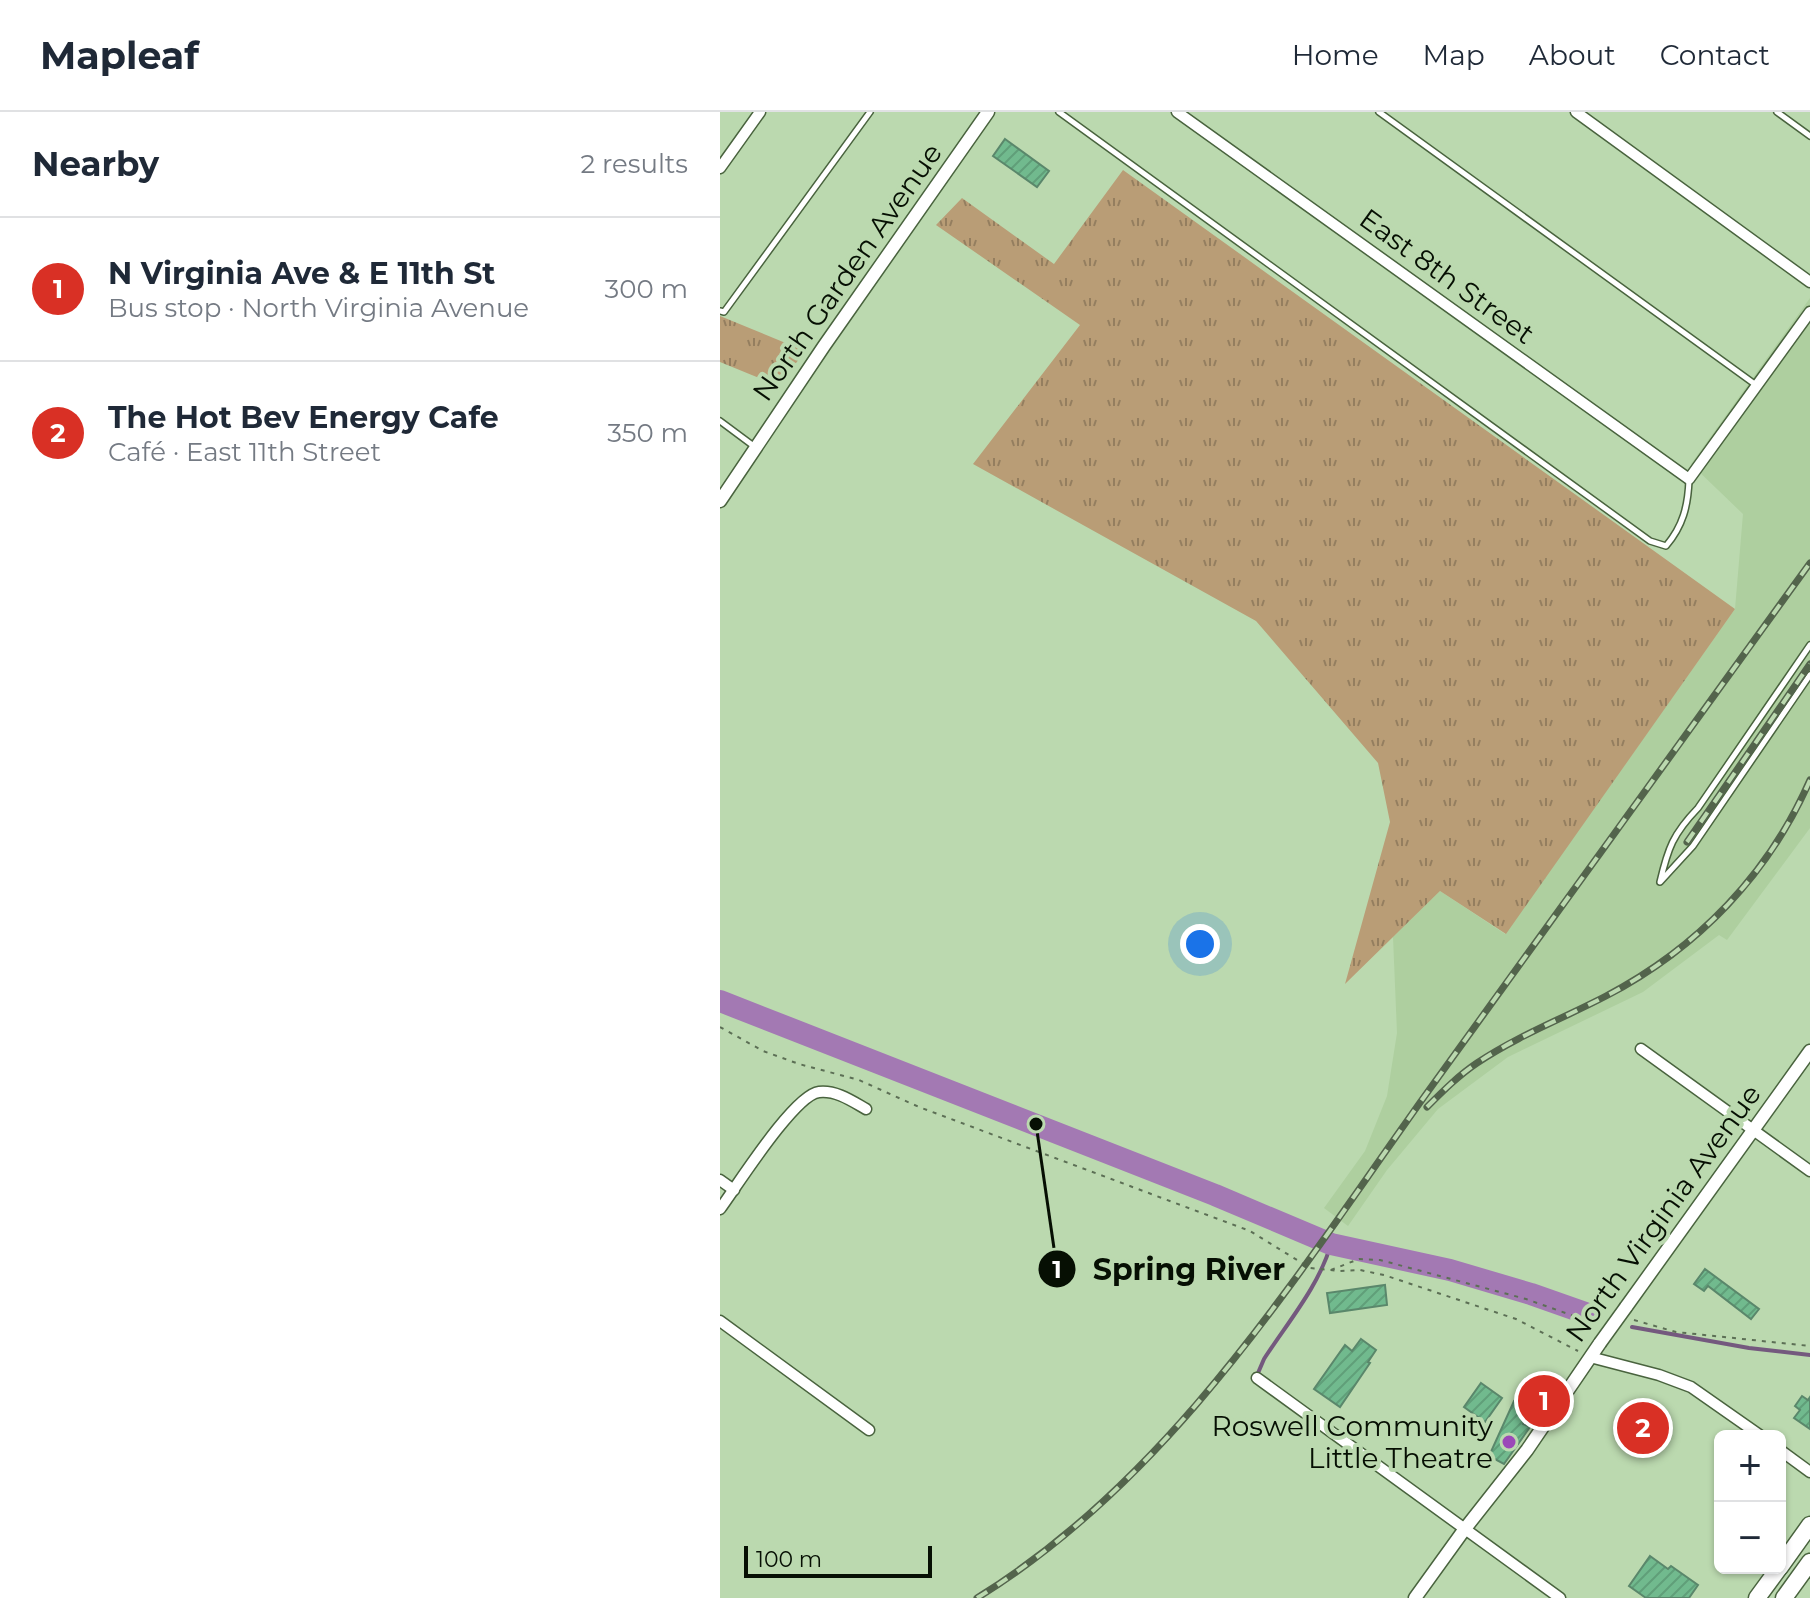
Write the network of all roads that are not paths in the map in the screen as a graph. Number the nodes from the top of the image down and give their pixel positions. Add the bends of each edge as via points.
1 (760, 112) edge
2 (870, 112) edge
3 (988, 112) edge
4 (1059, 112) edge
5 (1177, 112) edge
6 (1379, 112) edge
7 (1576, 112) edge
8 (1777, 112) edge
9 (1810, 136) edge
10 (720, 168) edge
11 (1810, 282) edge
12 (720, 311) edge
13 (1810, 312) edge
14 (1756, 386) junction
15 (720, 421) edge
16 (755, 448) junction
17 (1689, 479) junction
18 (720, 501) edge
19 (1810, 645) edge
20 (1810, 675) edge
21 (1641, 1049) dead end
22 (1810, 1051) edge
23 (866, 1109) dead end
24 (1753, 1130) junction
25 (1810, 1171) edge
26 (720, 1180) edge
27 (734, 1190) junction
28 (720, 1209) edge
29 (720, 1321) edge
30 (1590, 1357) junction
31 (1257, 1378) dead end
32 (869, 1430) dead end
33 (1752, 1430) edge
34 (1786, 1454) edge
35 (1810, 1472) edge
36 (1810, 1525) edge
37 (1464, 1530) junction
38 (1786, 1559) edge
39 (1810, 1562) edge
40 (1775, 1574) edge
41 (1415, 1598) edge
42 (1560, 1598) edge
43 (1757, 1598) edge
44 (1784, 1598) edge

1 - 10 street
2 - 12 lane
3 - 16 street, North Garden Avenue
4 - 17 lane via 1650,541 1666,546 1678,533 1688,504
5 - 17 street, East 8th Street
6 - 14 lane
7 - 11 street
8 - 9 lane
13 - 14 street
14 - 17 street
15 - 16 lane
16 - 18 street, North Garden Avenue
19 - 20 lane via 1679,828 1668,846 1660,882 1693,846
21 - 24 street
22 - 24 street, North Virginia Avenue
23 - 27 street via 834,1093 805,1098
24 - 25 street
24 - 30 street, North Virginia Avenue, bridge
26 - 27 street
27 - 28 street
29 - 32 street
30 - 33 street via 1691,1387
30 - 37 street, North Virginia Avenue via 1518,1463
31 - 37 street
34 - 35 street
36 - 38 main road
37 - 41 street, North Virginia Avenue
37 - 42 street
39 - 44 main road
40 - 43 main road

